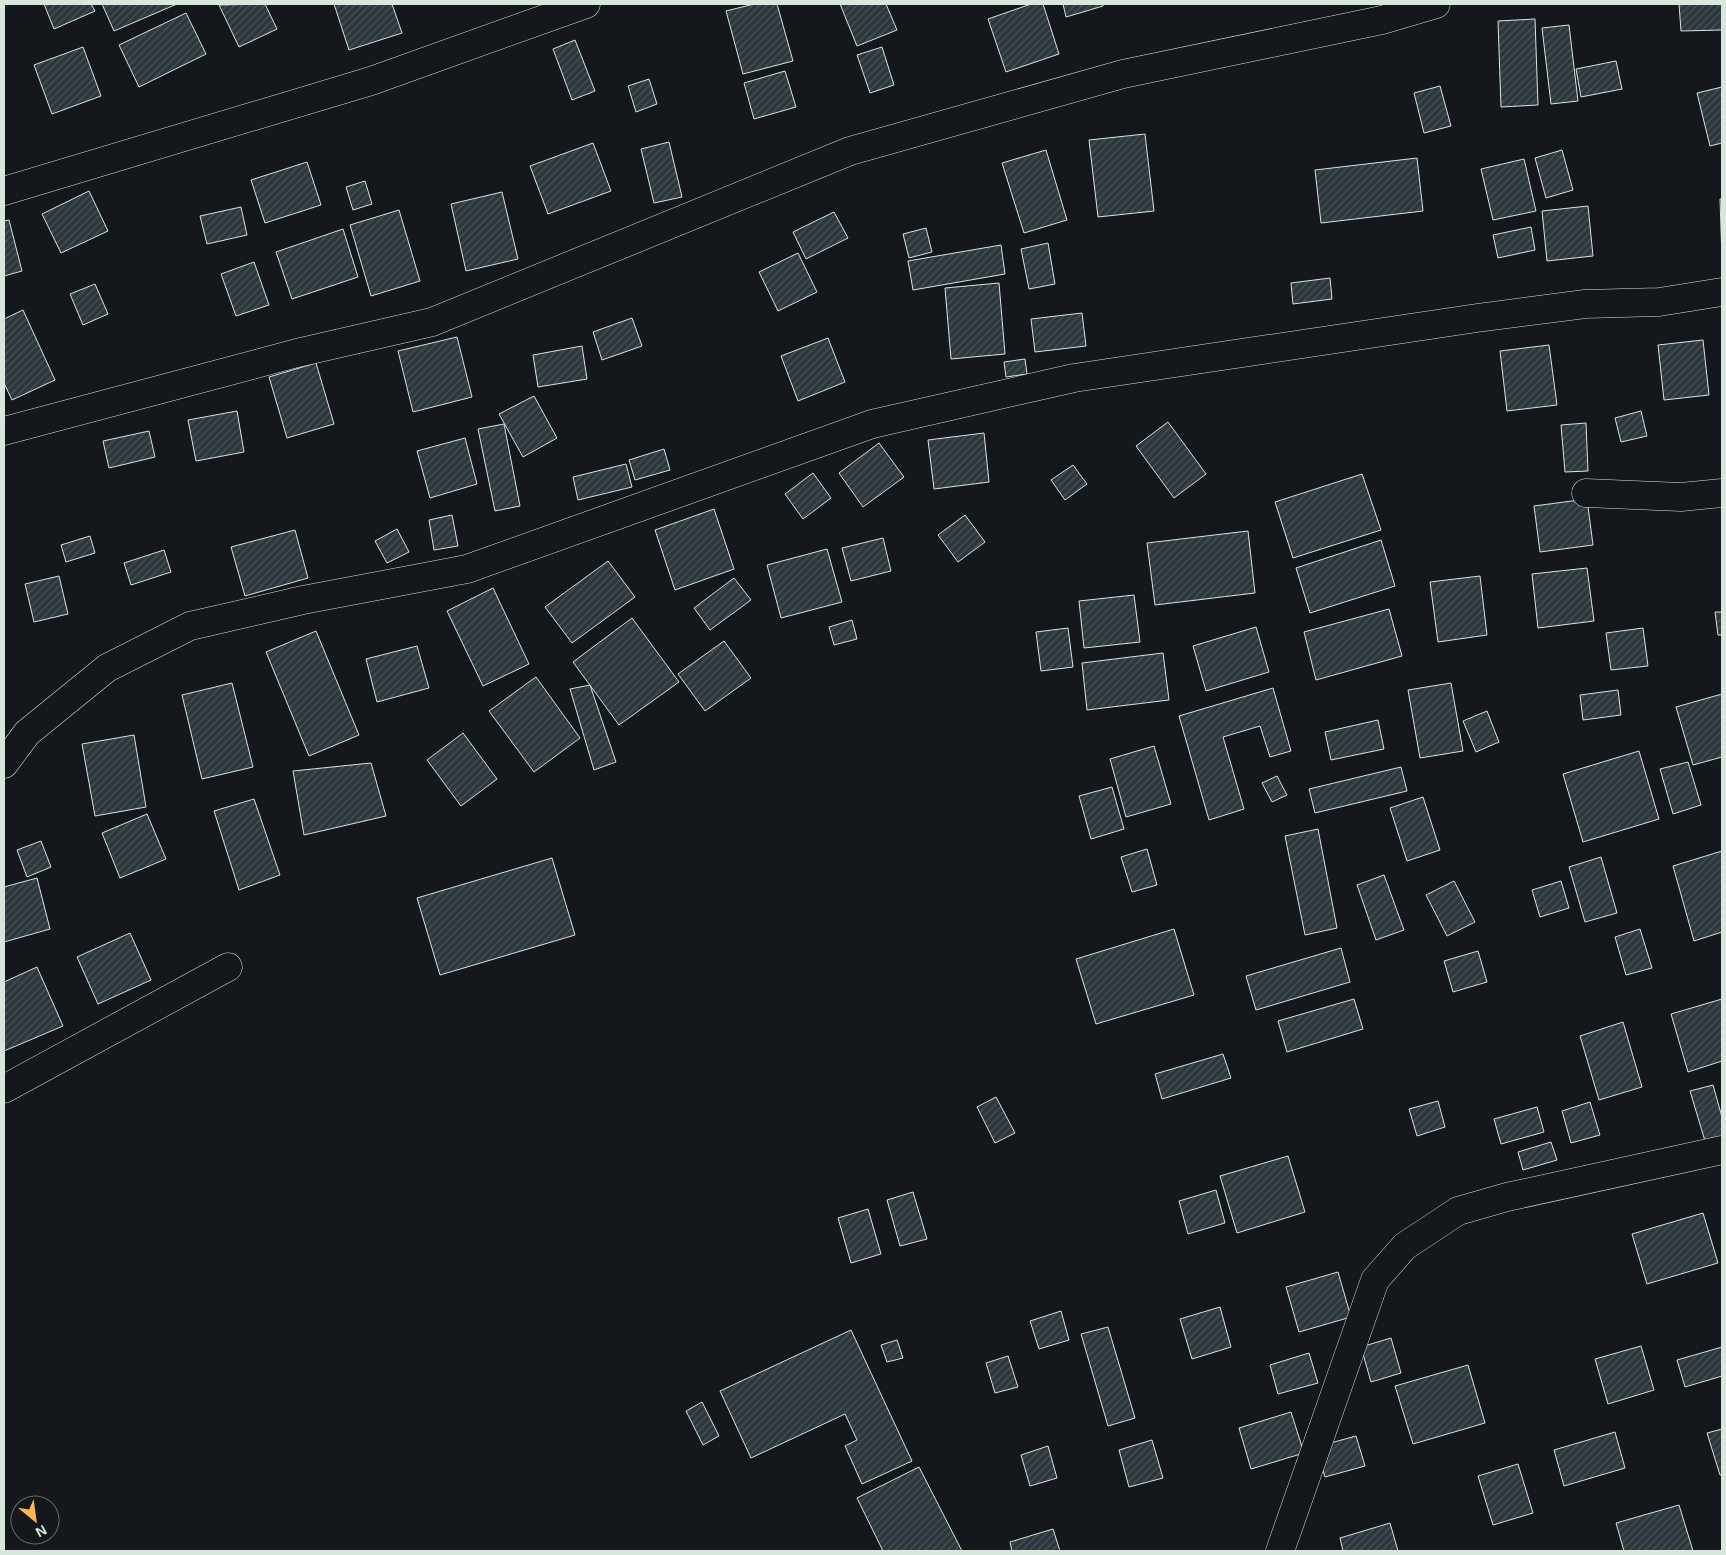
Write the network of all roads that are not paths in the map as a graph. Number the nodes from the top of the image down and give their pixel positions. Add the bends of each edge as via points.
1 (586, 4) edge
2 (1436, 4) edge
3 (4, 191) edge
4 (1722, 292) edge
5 (4, 431) edge
6 (1586, 493) dead end
7 (1722, 493) edge
8 (4, 764) edge
9 (228, 967) dead end
10 (4, 1089) edge
11 (1722, 1150) edge
12 (1280, 1551) edge

1 - 3 street via 371,81
2 - 5 street via 1382,20 1123,74 850,151 432,322 298,353
4 - 8 street via 1659,302 1585,304 1477,318 1074,378 872,424 467,569 303,600 190,626 107,668 27,733
6 - 7 street via 1681,497
9 - 10 street
11 - 12 street via 1507,1197 1458,1211 1405,1246 1375,1280

